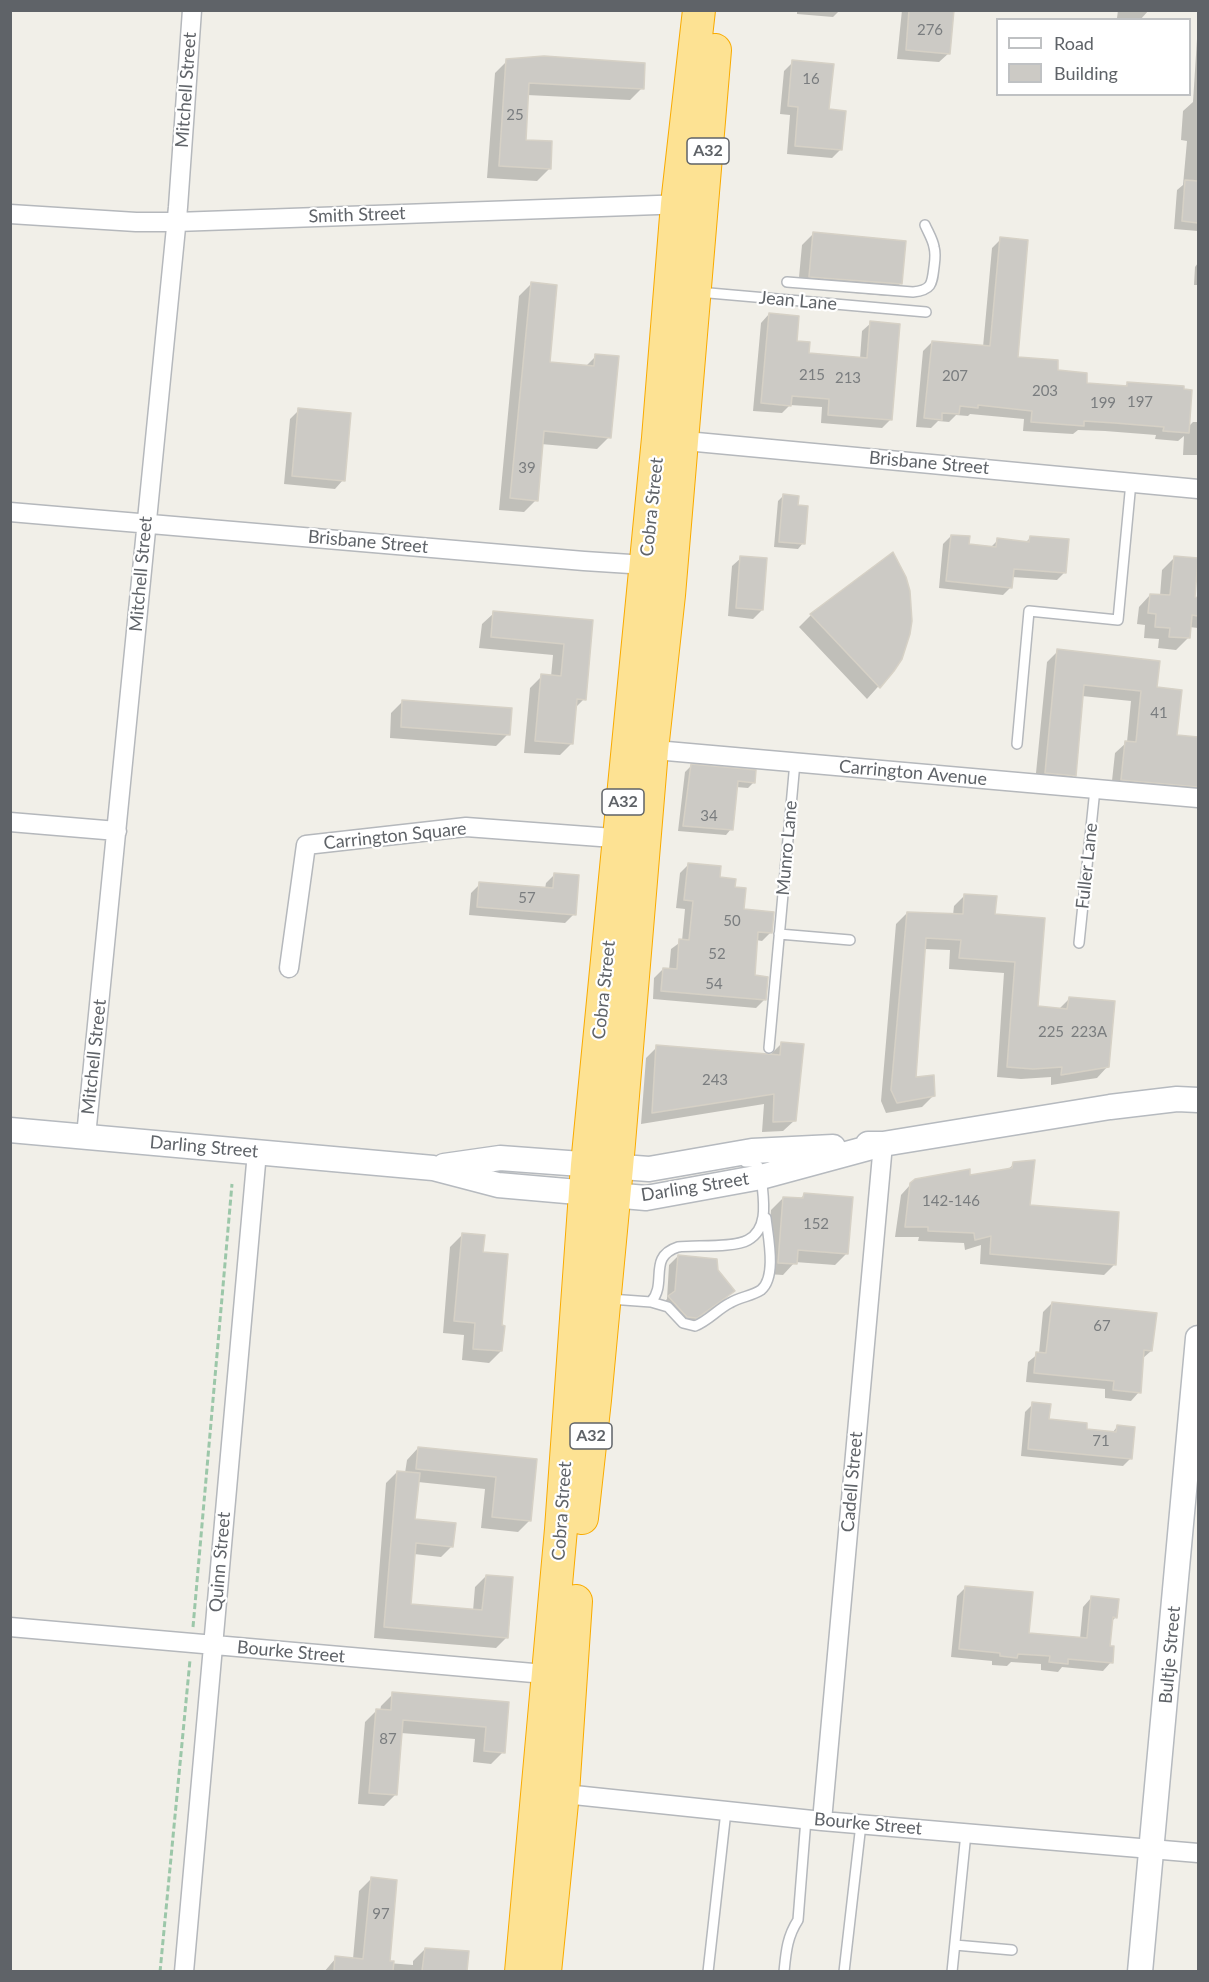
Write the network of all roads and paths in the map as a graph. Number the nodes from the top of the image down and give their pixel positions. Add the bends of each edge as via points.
1 (192, 10) edge
2 (699, 10) edge
3 (718, 10) edge
4 (690, 205) junction
5 (10, 214) edge
6 (176, 222) junction
7 (925, 225) dead end
8 (788, 282) dead end
9 (682, 291) junction
10 (926, 312) dead end
11 (671, 439) junction
12 (1131, 483) junction
13 (1198, 489) edge
14 (678, 498) junction
15 (10, 512) edge
16 (146, 523) junction
17 (646, 565) junction
18 (1017, 744) dead end
19 (640, 749) junction
20 (795, 762) junction
21 (1095, 789) junction
22 (1198, 798) edge
23 (10, 822) edge
24 (117, 831) junction
25 (632, 839) junction
26 (779, 934) junction
27 (850, 940) dead end
28 (1079, 943) dead end
29 (289, 968) dead end
30 (769, 1048) dead end
31 (1198, 1100) edge
32 (10, 1130) edge
33 (86, 1136) junction
34 (883, 1143) junction
35 (257, 1152) junction
36 (674, 1165) junction
37 (761, 1177) junction
38 (601, 1180) junction
39 (232, 1184) dead end
40 (764, 1203) junction
41 (605, 1299) junction
42 (651, 1302) junction
43 (1198, 1338) edge
44 (10, 1627) edge
45 (191, 1643) junction
46 (213, 1645) junction
47 (559, 1676) junction
48 (550, 1793) junction
49 (726, 1810) junction
50 (814, 1820) junction
51 (861, 1824) junction
52 (966, 1833) junction
53 (1152, 1848) junction
54 (1198, 1853) edge
55 (955, 1945) junction
56 (1012, 1950) dead end
57 (160, 1971) edge
58 (184, 1971) edge
59 (521, 1971) edge
60 (545, 1971) edge
61 (708, 1971) edge
62 (784, 1971) edge
63 (844, 1971) edge
64 (952, 1971) edge
65 (1140, 1971) edge

1 - 6 street, Mitchell Street
2 - 4 highway, Cobra Street / A32
3 - 4 highway, Cobra Street / A32
4 - 6 street, Smith Street
4 - 9 highway, Cobra Street / A32
5 - 6 street, Smith Street
6 - 16 street, Mitchell Street
7 - 8 lane via 935,257 929,288 913,292
9 - 10 lane, Jean Lane
9 - 11 highway, Cobra Street / A32
11 - 12 street, Brisbane Street
11 - 14 highway, Cobra Street / A32
11 - 17 highway, Cobra Street / A32
12 - 13 street, Brisbane Street
12 - 18 lane via 1118,620 1029,612
14 - 17 street via 665,553
14 - 19 highway, Cobra Street / A32 via 667,621
15 - 16 street, Brisbane Street
16 - 17 street, Brisbane Street
16 - 24 street, Mitchell Street
17 - 19 highway, Cobra Street / A32
19 - 20 street, Carrington Avenue
19 - 25 highway, Cobra Street / A32
20 - 21 street, Carrington Avenue
20 - 26 lane, Munro Lane
21 - 22 street, Carrington Avenue
21 - 28 lane, Fuller Lane
23 - 24 street
24 - 33 street, Mitchell Street
25 - 29 street, Carrington Square via 466,827 306,845
25 - 38 highway, Cobra Street / A32
26 - 27 lane
26 - 30 lane, Munro Lane
31 - 34 street, Darling Street via 1110,1107
32 - 33 street, Darling Street
33 - 35 street, Darling Street
34 - 36 street, Darling Street via 752,1151
34 - 37 street, Darling Street
34 - 50 street, Cadell Street
35 - 38 street, Darling Street via 433,1168 500,1158
35 - 46 street, Quinn Street
36 - 37 lane via 700,1168 750,1162 758,1166
36 - 38 street, Darling Street
37 - 38 street, Darling Street via 646,1198
37 - 40 lane
38 - 41 highway, Cobra Street / A32
38 - 47 highway, Cobra Street / A32 via 561,1529
39 - 45 path
40 - 42 lane via 760,1228 747,1241 736,1245 678,1247 664,1253 657,1292
40 - 42 lane via 770,1271 762,1290 734,1300 695,1326 683,1323 668,1307
41 - 42 lane
41 - 47 highway, Cobra Street / A32 via 580,1534
43 - 53 street, Bultje Street
44 - 45 street, Bourke Street
45 - 46 street, Bourke Street
45 - 57 path
46 - 47 street, Bourke Street
46 - 58 street, Quinn Street
47 - 48 highway, Cobra Street / A32
48 - 49 street, Bourke Street
48 - 59 highway, Cobra Street / A32
48 - 60 highway, Cobra Street / A32
49 - 50 street, Bourke Street
49 - 61 lane
50 - 51 street, Bourke Street
50 - 62 lane via 798,1920 787,1942
51 - 52 street, Bourke Street
51 - 63 lane
52 - 53 street, Bourke Street
52 - 55 lane
53 - 54 street, Bourke Street
53 - 65 street, Bultje Street
55 - 56 lane
55 - 64 lane

